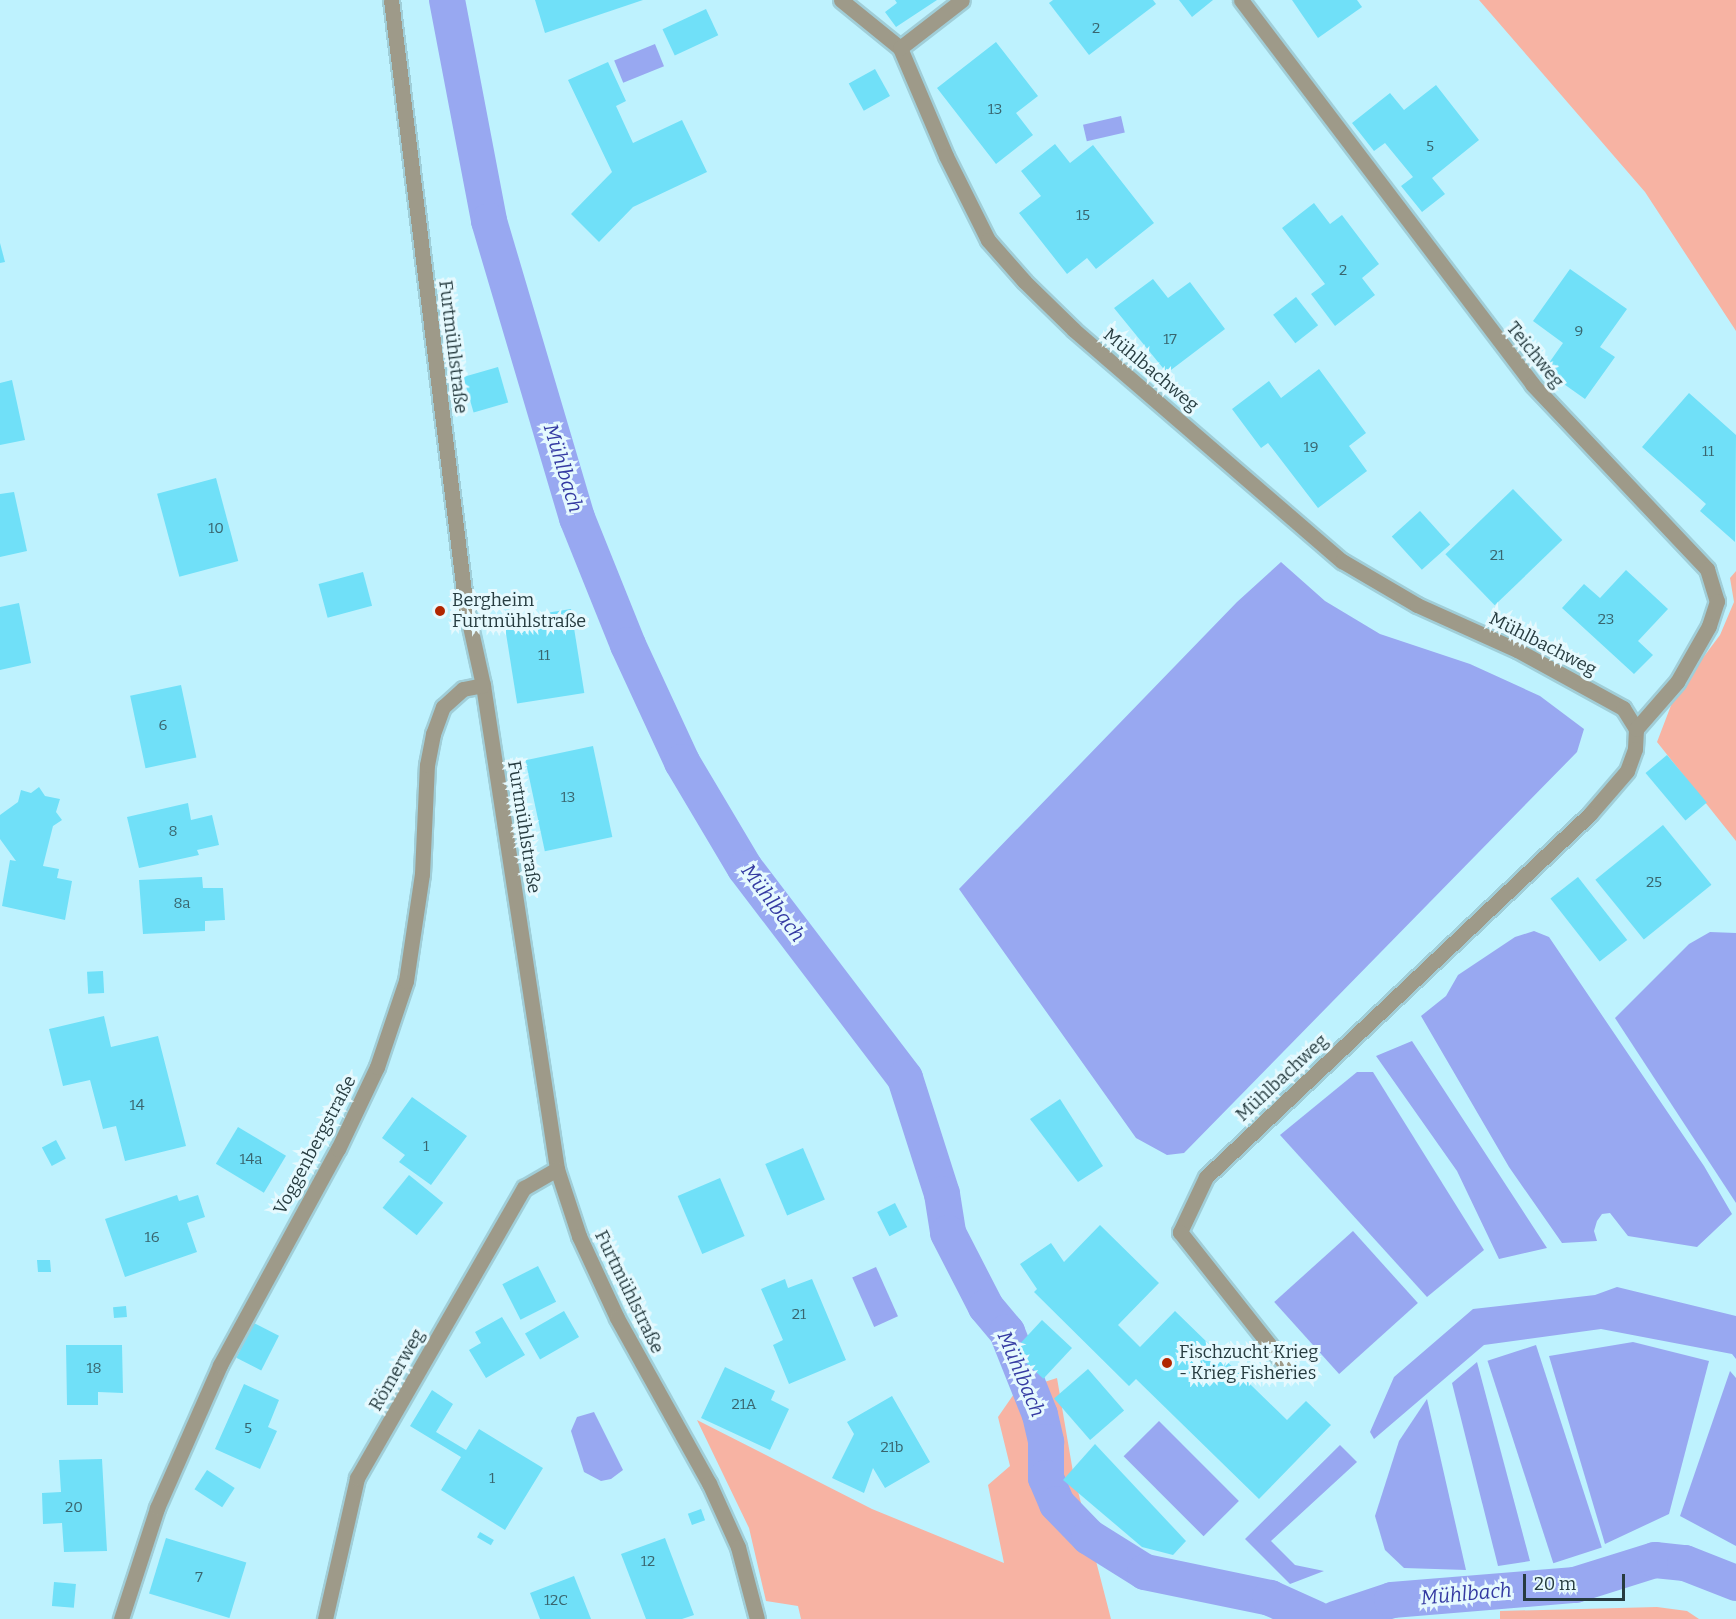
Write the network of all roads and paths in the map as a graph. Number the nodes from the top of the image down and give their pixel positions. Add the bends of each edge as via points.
1 (391, 0) edge
2 (841, 0) edge
3 (962, 0) edge
4 (1241, 0) edge
5 (900, 48) junction
6 (483, 685) junction
7 (1636, 729) junction
8 (556, 1169) junction
9 (1284, 1363) dead end
10 (121, 1619) edge
11 (325, 1619) edge
12 (758, 1619) edge

1 - 6 street, Furtmühlstraße via 466,608
2 - 5 street, Mühlbachweg
3 - 5 street
4 - 7 street, Teichweg via 1533,384 1707,569 1717,601 1709,626 1677,682
5 - 7 street, Mühlbachweg via 946,156 988,240 1074,330 1342,561 1417,605 1517,650 1623,708
6 - 8 street, Furtmühlstraße
6 - 10 street, Voggenbergstraße via 463,689 443,707 433,734 427,765 422,874 406,981 377,1067 338,1149 220,1365 157,1508
7 - 9 street, Mühlbachweg via 1635,748 1627,771 1590,814 1206,1177 1180,1232
8 - 11 street, Römerweg via 524,1188 357,1478
8 - 12 street, Furtmühlstraße via 579,1236 617,1318 709,1483 738,1547

